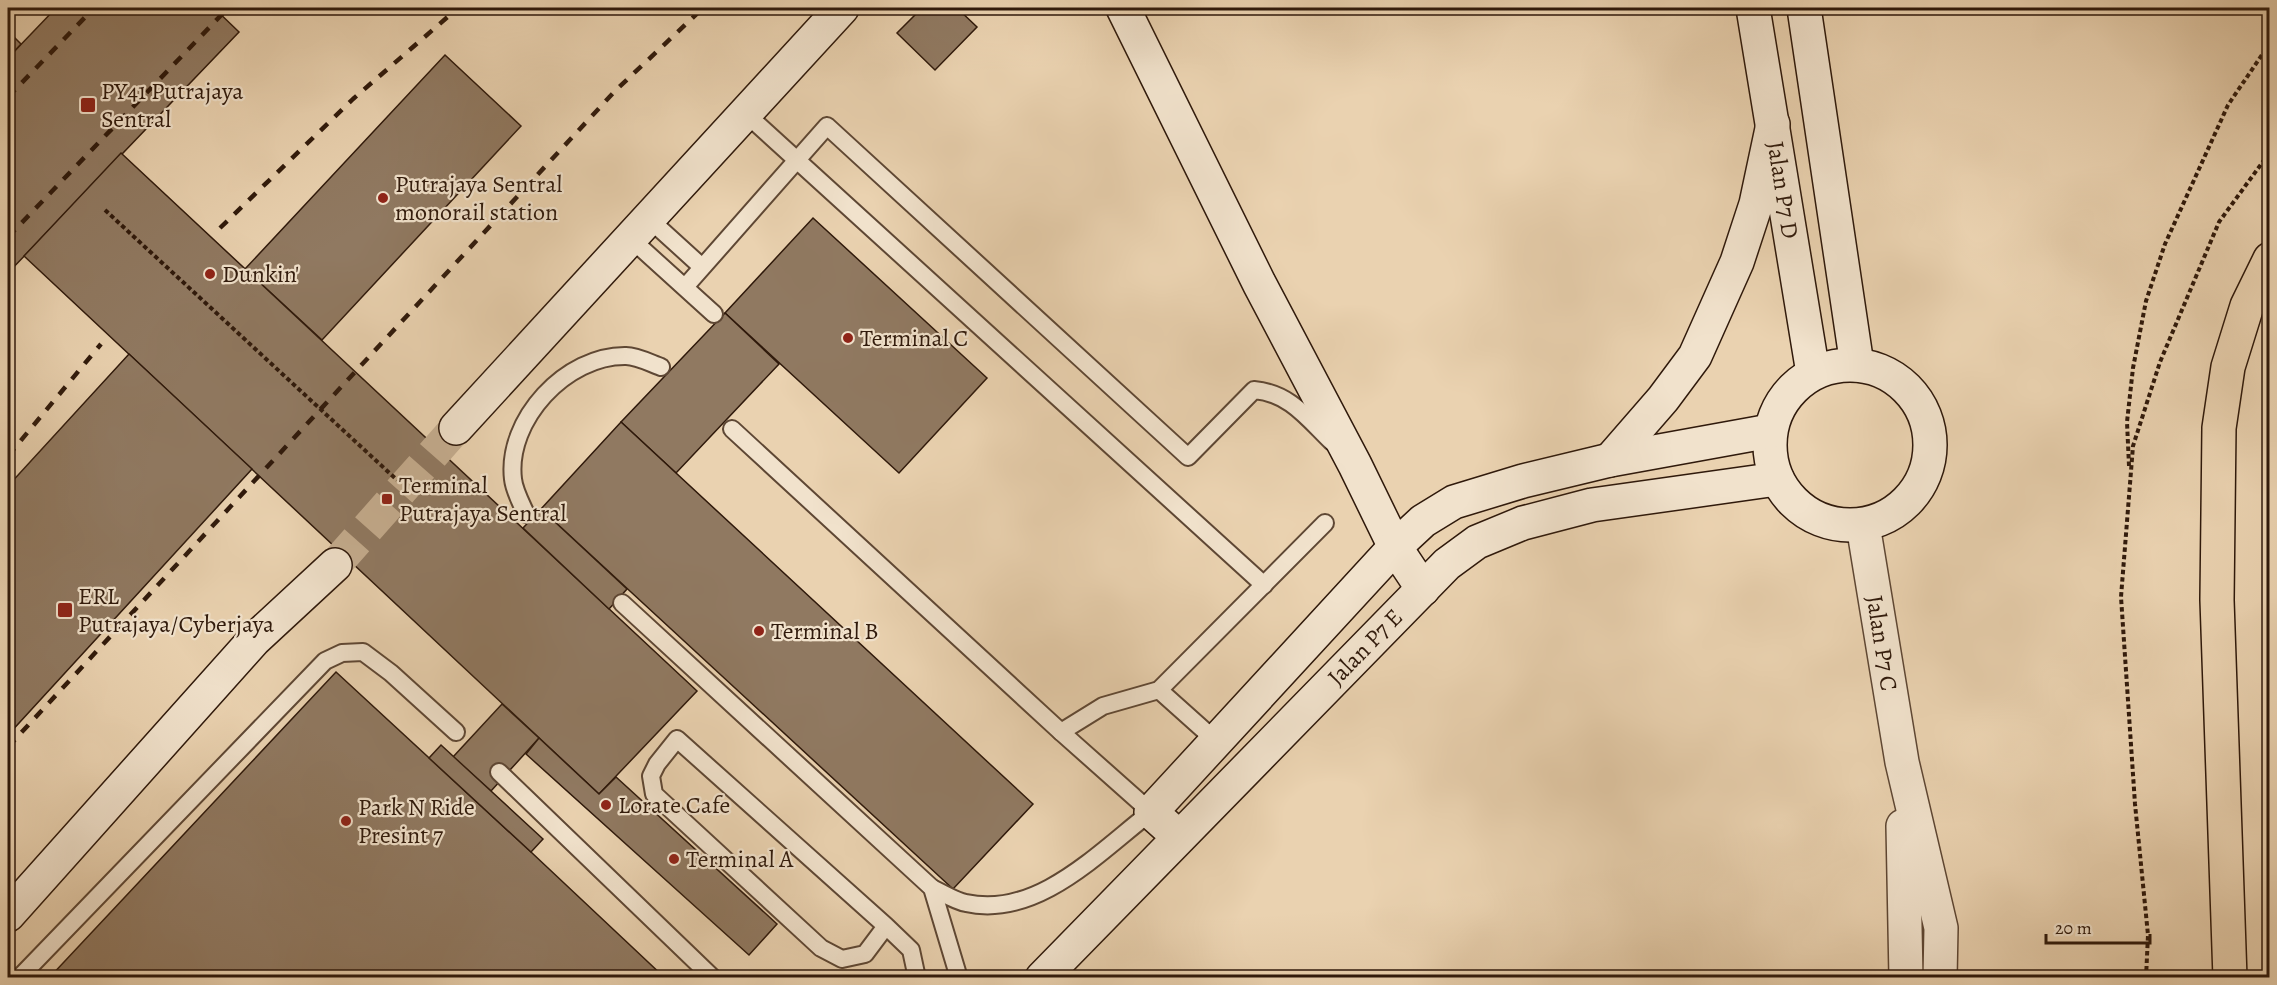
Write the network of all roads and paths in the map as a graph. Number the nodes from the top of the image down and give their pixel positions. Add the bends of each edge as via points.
1 (842, 8) edge
2 (1123, 8) edge
3 (1753, 8) edge
4 (1804, 8) edge
5 (2270, 43) edge
6 (744, 112) junction
7 (1773, 124) junction
8 (2270, 152) edge
9 (796, 160) junction
10 (105, 210) dead end
11 (639, 228) junction
12 (2270, 259) edge
13 (702, 267) junction
14 (685, 287) junction
15 (714, 314) dead end
16 (1857, 365) junction
17 (661, 367) dead end
18 (1813, 373) junction
19 (456, 428) tunnel mouth
20 (732, 429) dead end
21 (1770, 431) junction
22 (1610, 460) junction
23 (1355, 465) junction
24 (1777, 479) junction
25 (397, 480) dead end
26 (2130, 482) junction
27 (526, 514) dead end
28 (1325, 523) dead end
29 (1863, 525) junction
30 (1395, 547) junction
31 (335, 565) tunnel mouth
32 (1264, 585) junction
33 (1423, 589) junction
34 (622, 603) dead end
35 (1159, 690) junction
36 (456, 732) dead end
37 (1060, 732) junction
38 (1216, 741) junction
39 (1902, 762) junction
40 (499, 772) dead end
41 (1151, 812) junction
42 (1179, 837) junction
43 (932, 888) junction
44 (8, 915) edge
45 (886, 926) junction
46 (20, 978) edge
47 (713, 978) edge
48 (918, 978) edge
49 (959, 978) edge
50 (1042, 978) edge
51 (1906, 978) edge
52 (1940, 978) edge
53 (2146, 978) edge
54 (2230, 978) edge

1 - 6 street
2 - 23 street via 1254,273
3 - 7 street, Jalan P7 D
4 - 16 street, Jalan P7 D
5 - 26 path via 2228,105 2165,244 2146,300 2127,422
6 - 9 lane
6 - 11 street
7 - 18 street, Jalan P7 D
7 - 22 street via 1756,204 1737,262 1695,356
8 - 26 path via 2219,222 2205,254 2153,383 2133,446
9 - 13 lane
9 - 23 lane via 826,126 1188,457 1254,390 1271,391 1294,404
9 - 32 lane
10 - 25 path, bridge
11 - 13 lane
11 - 14 lane
11 - 19 street
12 - 54 highway via 2247,306 2231,357 2219,428 2217,600
13 - 14 lane
14 - 15 lane
16 - 18 street via 1834,366
16 - 29 street via 1882,371 1903,385 1920,405 1929,429 1930,455 1923,480 1908,501 1888,516
17 - 27 lane via 628,356 600,358 572,370 550,388 515,445 513,480
18 - 21 street via 1793,387 1778,407
20 - 37 lane
21 - 22 street, Jalan P7 E
21 - 24 street via 1771,464
22 - 30 street, Jalan P7 E via 1454,502 1423,521
23 - 30 street
24 - 29 street via 1792,501 1813,516 1838,524
24 - 33 street, Jalan P7 E via 1592,505 1523,523 1477,542 1447,564
26 - 53 path via 2121,597 2134,804 2148,935
28 - 32 lane
29 - 39 street, Jalan P7 C
30 - 33 street
30 - 38 street, Jalan P7 E
31 - 44 street via 254,640
32 - 35 lane
33 - 42 street, Jalan P7 E
34 - 43 lane
35 - 37 lane via 1103,706
35 - 38 lane
36 - 46 lane via 363,652 342,652 325,661
37 - 41 lane
38 - 41 street, Jalan P7 E
39 - 51 street, Jalan P7 C
39 - 52 street, Jalan P7 C via 1941,928
40 - 47 lane
41 - 42 street
41 - 43 lane via 1058,885 1022,902 990,906 964,903
42 - 50 street, Jalan P7 E
43 - 49 lane
45 - 45 lane via 865,954 842,959 820,948 654,794 651,776 657,764 677,739
45 - 48 lane via 911,950

